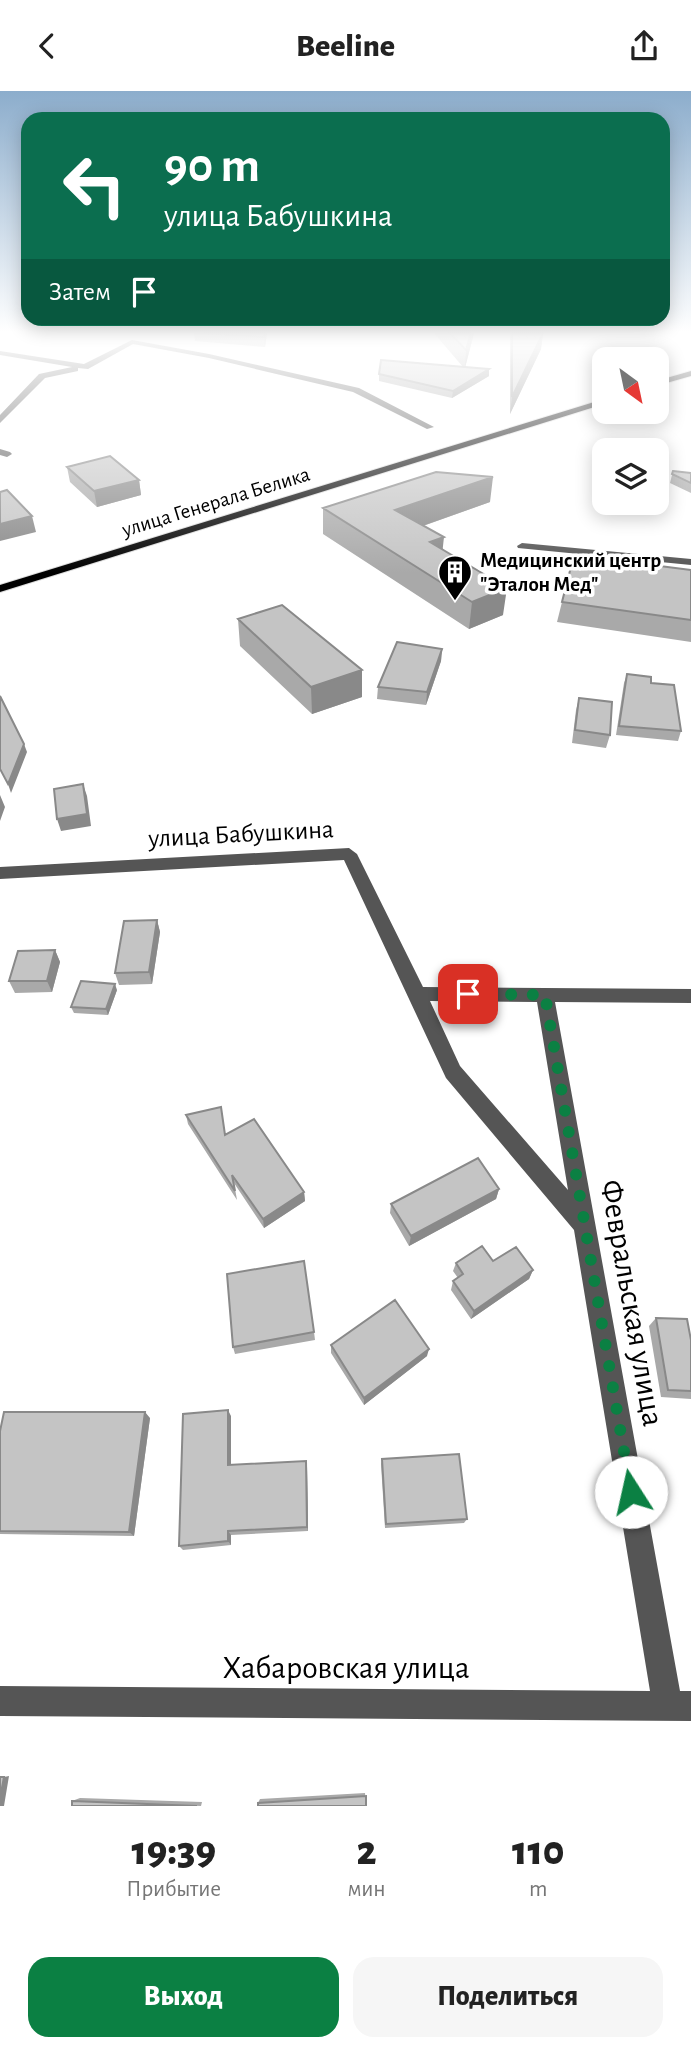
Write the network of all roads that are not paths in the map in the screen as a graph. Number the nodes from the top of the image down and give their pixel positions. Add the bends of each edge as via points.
1 (401, 413) edge
2 (565, 413) edge
3 (430, 428) dead end
4 (523, 546) dead end
5 (691, 562) edge
6 (0, 589) edge
7 (0, 873) edge
8 (417, 994) junction
9 (545, 995) junction
10 (691, 996) edge
11 (585, 1226) junction
12 (0, 1701) edge
13 (679, 1705) edge

1 - 3 street
2 - 6 main road, улица Генерала Белика
4 - 5 street
7 - 8 street, улица Бабушкина via 349,854
8 - 9 street
8 - 11 street via 453,1072
9 - 10 street
9 - 11 street, Февральская улица
11 - 13 street, Февральская улица
12 - 13 street, Хабаровская улица

